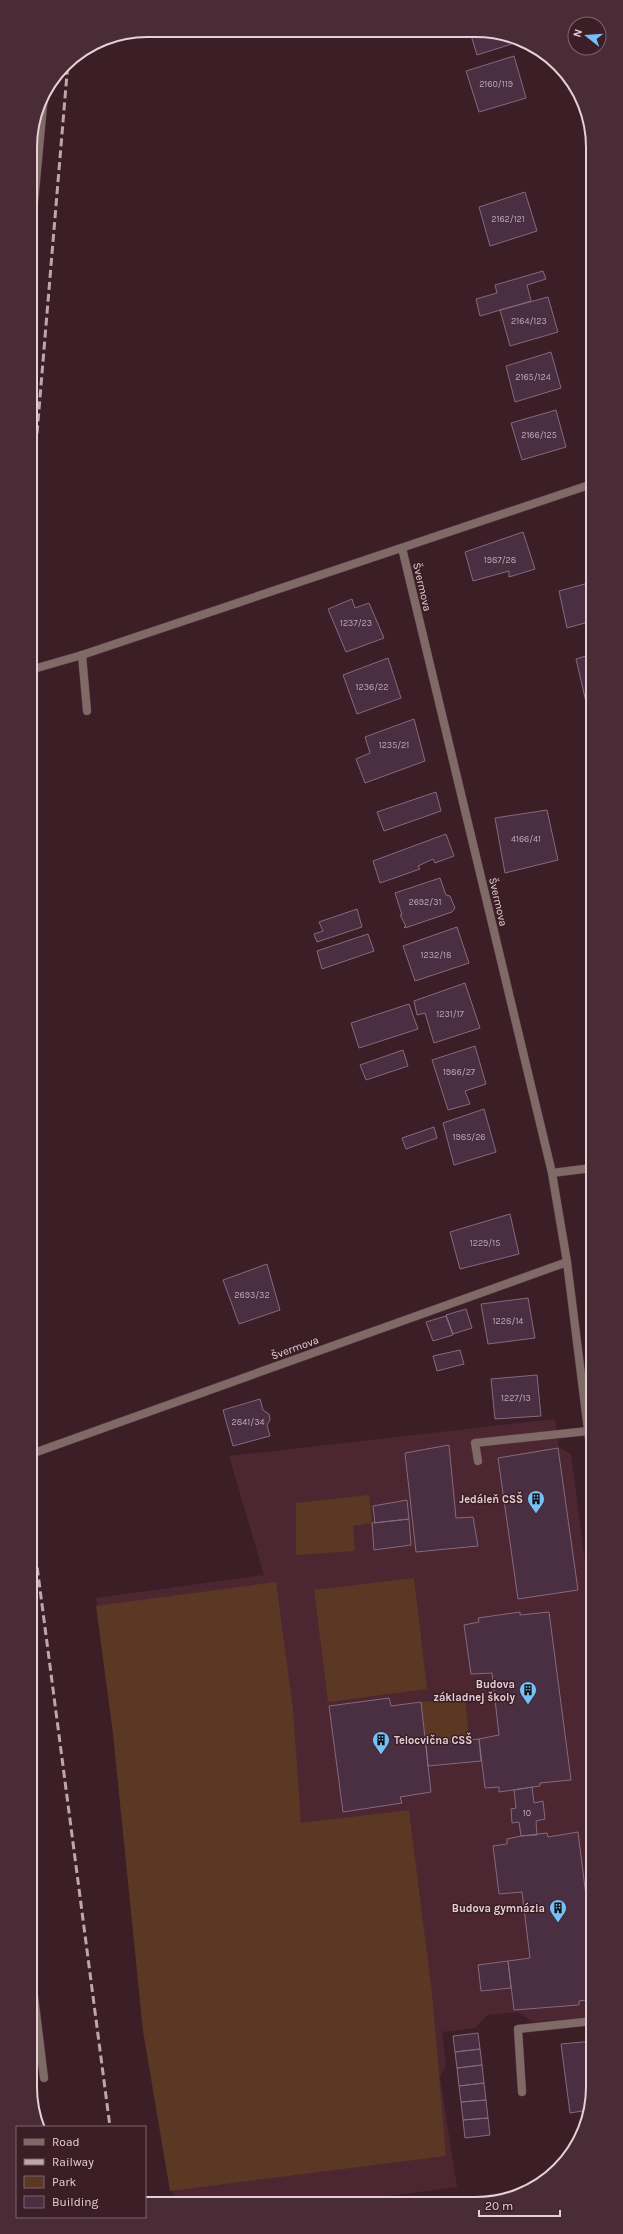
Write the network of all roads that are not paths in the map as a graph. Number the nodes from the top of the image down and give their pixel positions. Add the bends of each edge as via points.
1 (42, 114) edge
2 (37, 170) edge
3 (586, 486) edge
4 (402, 548) junction
5 (82, 655) junction
6 (37, 668) edge
7 (86, 711) dead end
8 (586, 1169) edge
9 (552, 1173) junction
10 (567, 1262) junction
11 (586, 1415) edge
12 (586, 1431) edge
13 (37, 1452) edge
14 (478, 1461) dead end
15 (37, 2021) edge
16 (586, 2022) edge
17 (44, 2078) dead end
18 (522, 2092) dead end

1 - 2 street
3 - 4 street
4 - 5 street
4 - 9 street, Švermova
5 - 6 street
5 - 7 street
8 - 9 street
9 - 10 street, Švermova
10 - 11 street, Švermova
10 - 13 street, Švermova
12 - 14 street via 475,1443
15 - 17 street
16 - 18 street via 518,2029

